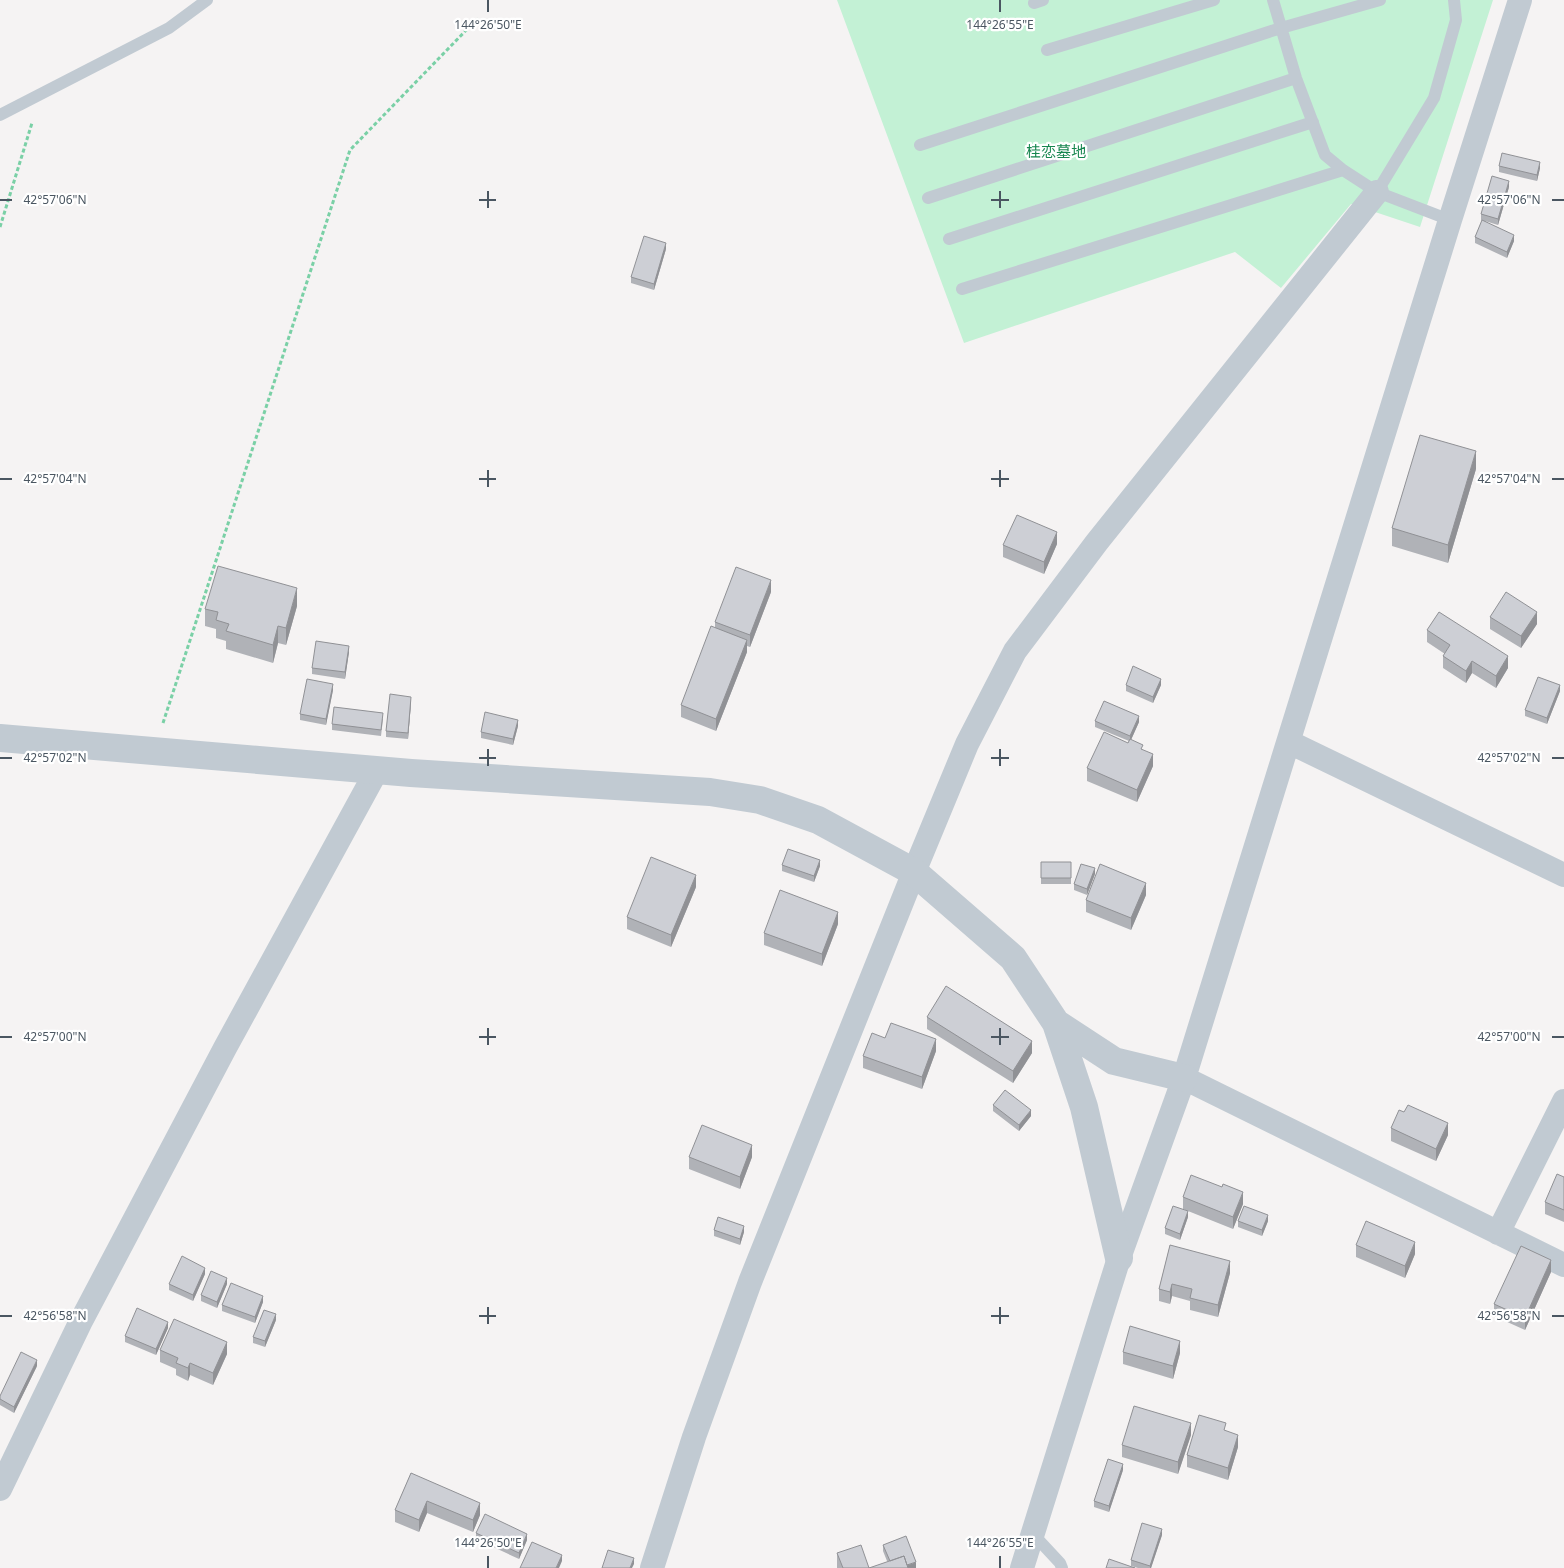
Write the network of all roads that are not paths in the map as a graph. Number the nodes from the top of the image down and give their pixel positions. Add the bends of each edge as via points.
1 (207, 0) edge
2 (1214, 0) edge
3 (1273, 0) edge
4 (1380, 0) edge
5 (1454, 0) edge
6 (1520, 0) edge
7 (1281, 28) junction
8 (1047, 50) dead end
9 (1296, 78) junction
10 (0, 115) edge
11 (1313, 122) junction
12 (920, 145) dead end
13 (1343, 170) junction
14 (1376, 192) junction
15 (928, 198) dead end
16 (1450, 220) junction
17 (949, 239) dead end
18 (962, 290) dead end
19 (0, 738) edge
20 (1289, 742) junction
21 (377, 770) junction
22 (914, 872) junction
23 (1564, 875) edge
24 (1056, 1022) junction
25 (1184, 1078) junction
26 (1564, 1101) edge
27 (1498, 1233) junction
28 (1120, 1258) junction
29 (1564, 1265) edge
30 (0, 1489) edge
31 (1033, 1534) junction
32 (652, 1568) edge
33 (1022, 1568) edge
34 (1062, 1568) edge

1 - 10 lane via 169,28
2 - 8 lane
3 - 7 lane
4 - 7 lane
5 - 14 lane via 1456,20 1434,98
6 - 16 street
7 - 9 lane
7 - 12 lane
9 - 11 lane
9 - 15 lane
11 - 13 lane via 1325,155
11 - 17 lane
13 - 14 lane
13 - 18 lane
14 - 16 lane
14 - 22 street via 1097,542 1015,651 967,744
16 - 20 street
19 - 21 street
20 - 23 street
20 - 25 street
21 - 22 street via 710,792 760,800 818,820
21 - 30 street via 80,1323
22 - 24 street via 1013,958
22 - 32 street via 750,1282 694,1437
24 - 25 street via 1114,1061
24 - 28 street via 1084,1107
25 - 27 street
25 - 28 street
26 - 27 street
27 - 29 street
28 - 31 street
31 - 33 street
31 - 34 lane

